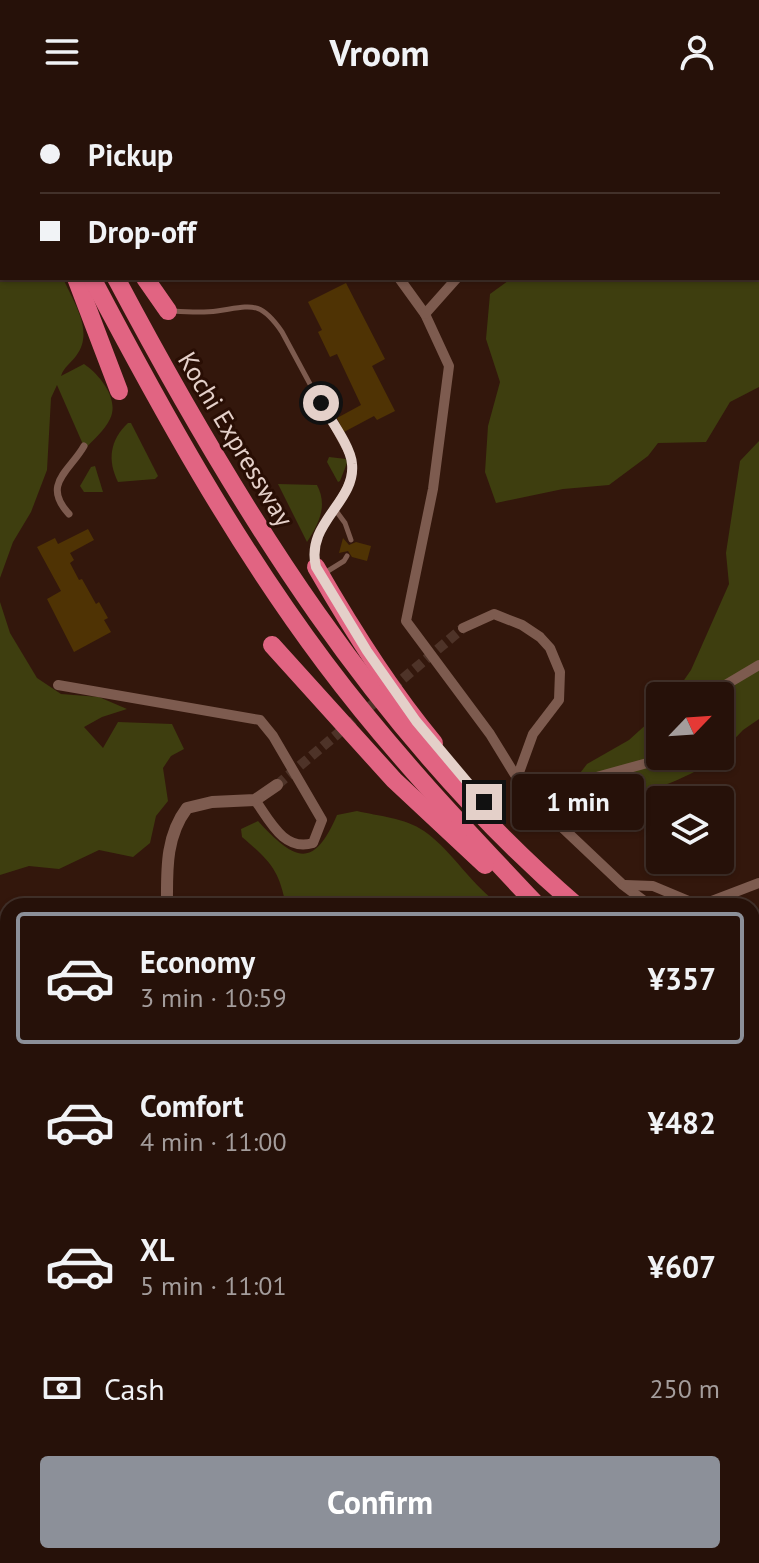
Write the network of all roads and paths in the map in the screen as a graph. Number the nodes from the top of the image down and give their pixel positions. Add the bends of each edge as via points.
1 (77, 280) edge
2 (93, 280) edge
3 (117, 280) edge
4 (146, 280) edge
5 (400, 280) edge
6 (455, 280) edge
7 (168, 311) joint
8 (425, 314) junction
9 (119, 391) dead end
10 (84, 446) dead end
11 (334, 508) junction
12 (69, 514) dead end
13 (351, 540) dead end
14 (347, 556) dead end
15 (318, 571) junction
16 (463, 628) tunnel mouth
17 (272, 645) dead end
18 (759, 665) edge
19 (730, 682) edge
20 (58, 685) dead end
21 (646, 763) edge
22 (517, 778) junction
23 (277, 785) tunnel mouth
24 (255, 800) junction
25 (759, 883) edge
26 (623, 885) junction
27 (167, 898) edge
28 (526, 898) edge
29 (529, 898) edge
30 (568, 898) edge
31 (568, 898) edge
32 (640, 898) edge
33 (682, 898) edge
34 (720, 898) edge

1 - 9 highway
2 - 29 highway, Kochi Expressway via 180,439 274,592 388,742
3 - 30 highway, Kochi Expressway via 243,504 343,651 482,817
4 - 7 highway
5 - 8 street
6 - 8 street
7 - 11 lane via 249,305 269,314 352,462 352,477
8 - 22 street via 449,366 433,489 406,621
10 - 12 street via 58,483 58,497
11 - 13 lane
11 - 15 lane via 312,553
14 - 15 lane
15 - 31 highway via 416,721
16 - 22 street via 494,614 522,625 550,648 560,672 559,700 533,734
17 - 28 highway via 394,780
18 - 19 street
20 - 24 street via 260,720 322,820 313,843 301,847 288,842
21 - 22 street via 553,789
22 - 26 street
23 - 24 street
24 - 27 street via 187,808 166,862
25 - 34 street
26 - 32 street
26 - 33 street via 653,886

